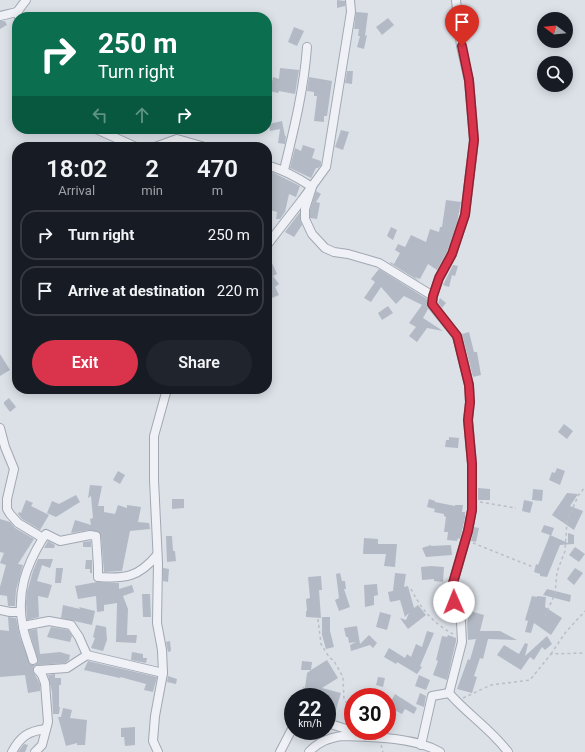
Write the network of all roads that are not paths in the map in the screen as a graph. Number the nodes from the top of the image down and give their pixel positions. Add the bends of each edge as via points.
1 (26, 0) edge
2 (350, 0) edge
3 (456, 0) edge
4 (19, 12) edge
5 (12, 15) edge
6 (0, 16) edge
7 (307, 47) dead end
8 (107, 134) edge
9 (125, 142) edge
10 (169, 142) edge
11 (188, 142) edge
12 (272, 166) edge
13 (284, 170) junction
14 (312, 187) junction
15 (272, 239) edge
16 (433, 296) junction
17 (166, 394) edge
18 (0, 428) edge
19 (3, 503) edge
20 (43, 538) junction
21 (157, 556) junction
22 (0, 610) edge
23 (21, 612) junction
24 (23, 626) junction
25 (87, 655) junction
26 (33, 660) dead end
27 (163, 673) junction
28 (449, 692) junction
29 (46, 729) junction
30 (344, 736) edge
31 (396, 739) edge
32 (286, 740) edge
33 (421, 745) junction
34 (12, 752) edge
35 (35, 752) edge
36 (158, 752) edge
37 (280, 752) edge
38 (309, 752) edge
39 (440, 752) edge
40 (508, 752) edge

1 - 4 street
2 - 14 street via 351,12 326,167
3 - 16 street via 469,80 474,140 465,215 452,254
5 - 6 street
7 - 13 street via 303,82
8 - 9 street
10 - 11 street via 177,139
12 - 13 street
13 - 14 street
14 - 15 street
14 - 16 street via 305,209 305,219 312,234 325,248 379,263
16 - 28 street via 432,304 457,336 469,385 470,402 468,420 472,464 472,510 453,583 454,602 461,622 462,642
17 - 21 street via 154,436
18 - 19 street via 14,469
19 - 20 street via 18,523
20 - 21 street via 46,534 60,541 96,536 98,577 129,577 148,566
20 - 23 street via 25,574
21 - 27 street via 157,623
22 - 23 street
23 - 24 street
24 - 25 street via 49,621 71,625
24 - 26 street
25 - 27 street
25 - 29 street via 67,668 38,670 45,683 48,722
27 - 36 street via 155,722 154,741
28 - 33 street via 432,696
28 - 40 street
29 - 34 street via 31,732 19,740
29 - 35 street via 42,745
30 - 38 street via 316,744
31 - 33 street
32 - 37 street
33 - 39 street

